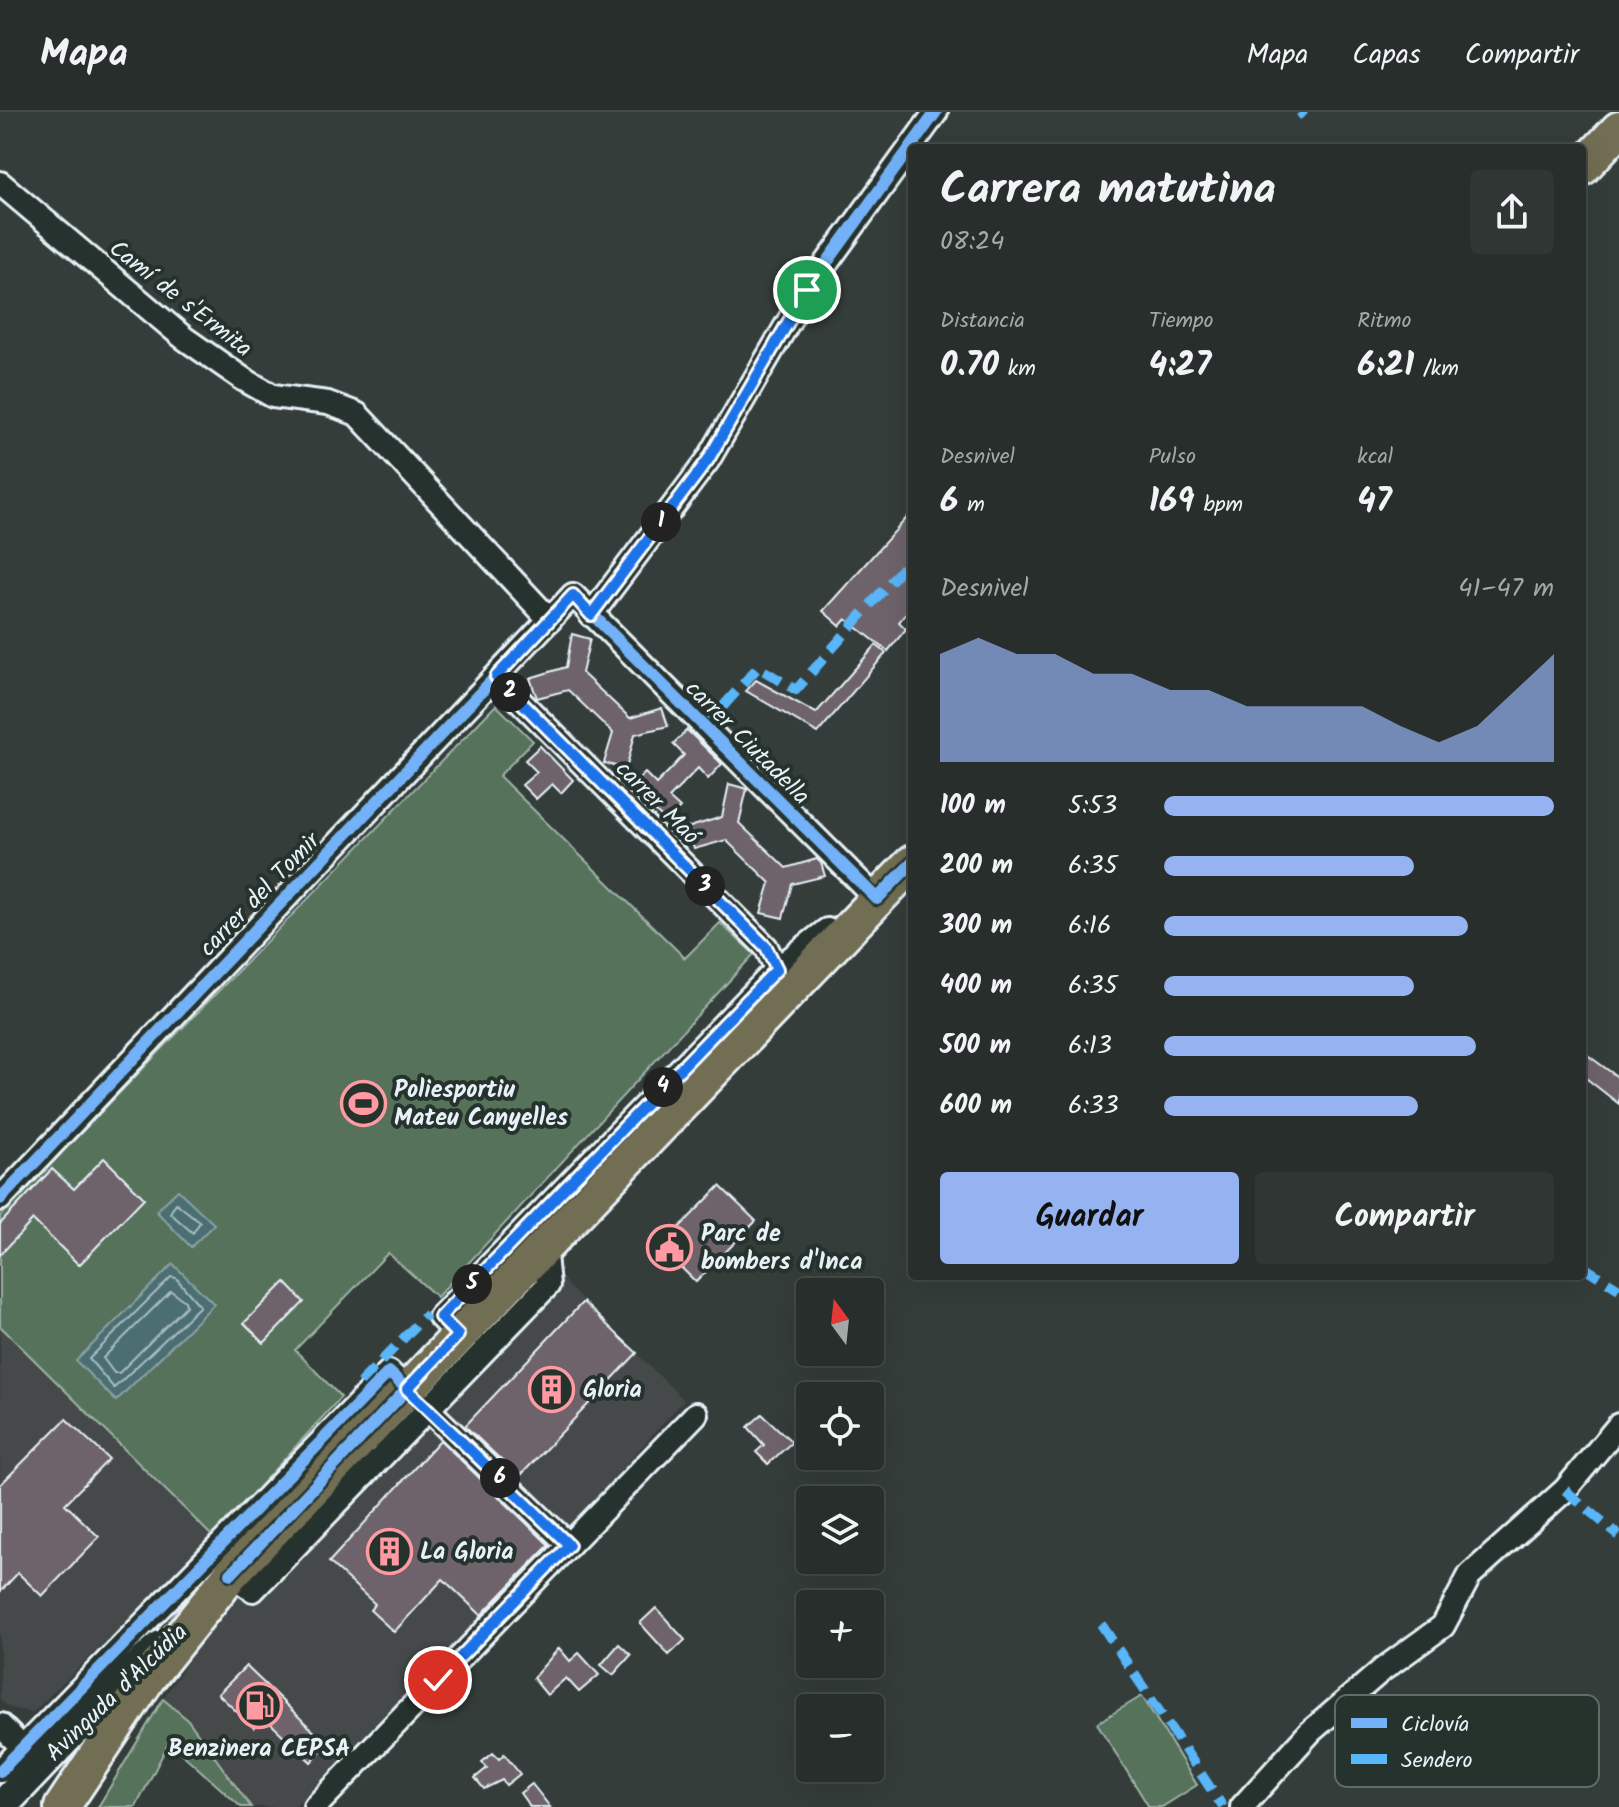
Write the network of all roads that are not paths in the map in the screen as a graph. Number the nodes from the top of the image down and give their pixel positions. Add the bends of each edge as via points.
1 (936, 112) edge
2 (1619, 129) edge
3 (913, 144) edge
4 (908, 151) edge
5 (1586, 164) edge
6 (0, 183) edge
7 (591, 615) junction
8 (550, 620) junction
9 (496, 677) junction
10 (908, 867) edge
11 (877, 899) junction
12 (777, 969) junction
13 (0, 1199) edge
14 (544, 1245) junction
15 (458, 1335) junction
16 (418, 1399) junction
17 (696, 1414) dead end
18 (1619, 1425) edge
19 (569, 1545) junction
20 (198, 1612) junction
21 (1353, 1695) edge
22 (1335, 1710) edge
23 (0, 1725) edge
24 (23, 1748) junction
25 (0, 1771) edge
26 (1, 1807) edge
27 (62, 1807) edge
28 (315, 1807) edge
29 (1242, 1807) edge

1 - 3 street
2 - 5 main road
4 - 7 street via 807,290 708,460
6 - 8 street, Camí de s'Ermita via 184,338 243,379 273,396 328,403 357,414
7 - 8 street, carrer del Tomir via 573,595
7 - 11 street, carrer Ciutadella
8 - 9 street, carrer del Tomir
9 - 12 street, carrer Maó via 766,947
9 - 13 street, carrer del Tomir
10 - 11 main road
11 - 12 street via 850,906 813,944
11 - 14 main road
12 - 15 street via 440,1317
14 - 15 main road
14 - 16 street via 548,1285
15 - 16 main road
16 - 19 street
16 - 20 main road via 231,1574
16 - 24 street via 389,1372
17 - 19 street
18 - 21 street via 1565,1490 1470,1575 1443,1626
19 - 28 street
20 - 26 street, Avinguda d'Alcúdia via 117,1685
20 - 27 main road
22 - 29 street
23 - 24 street
24 - 25 street

